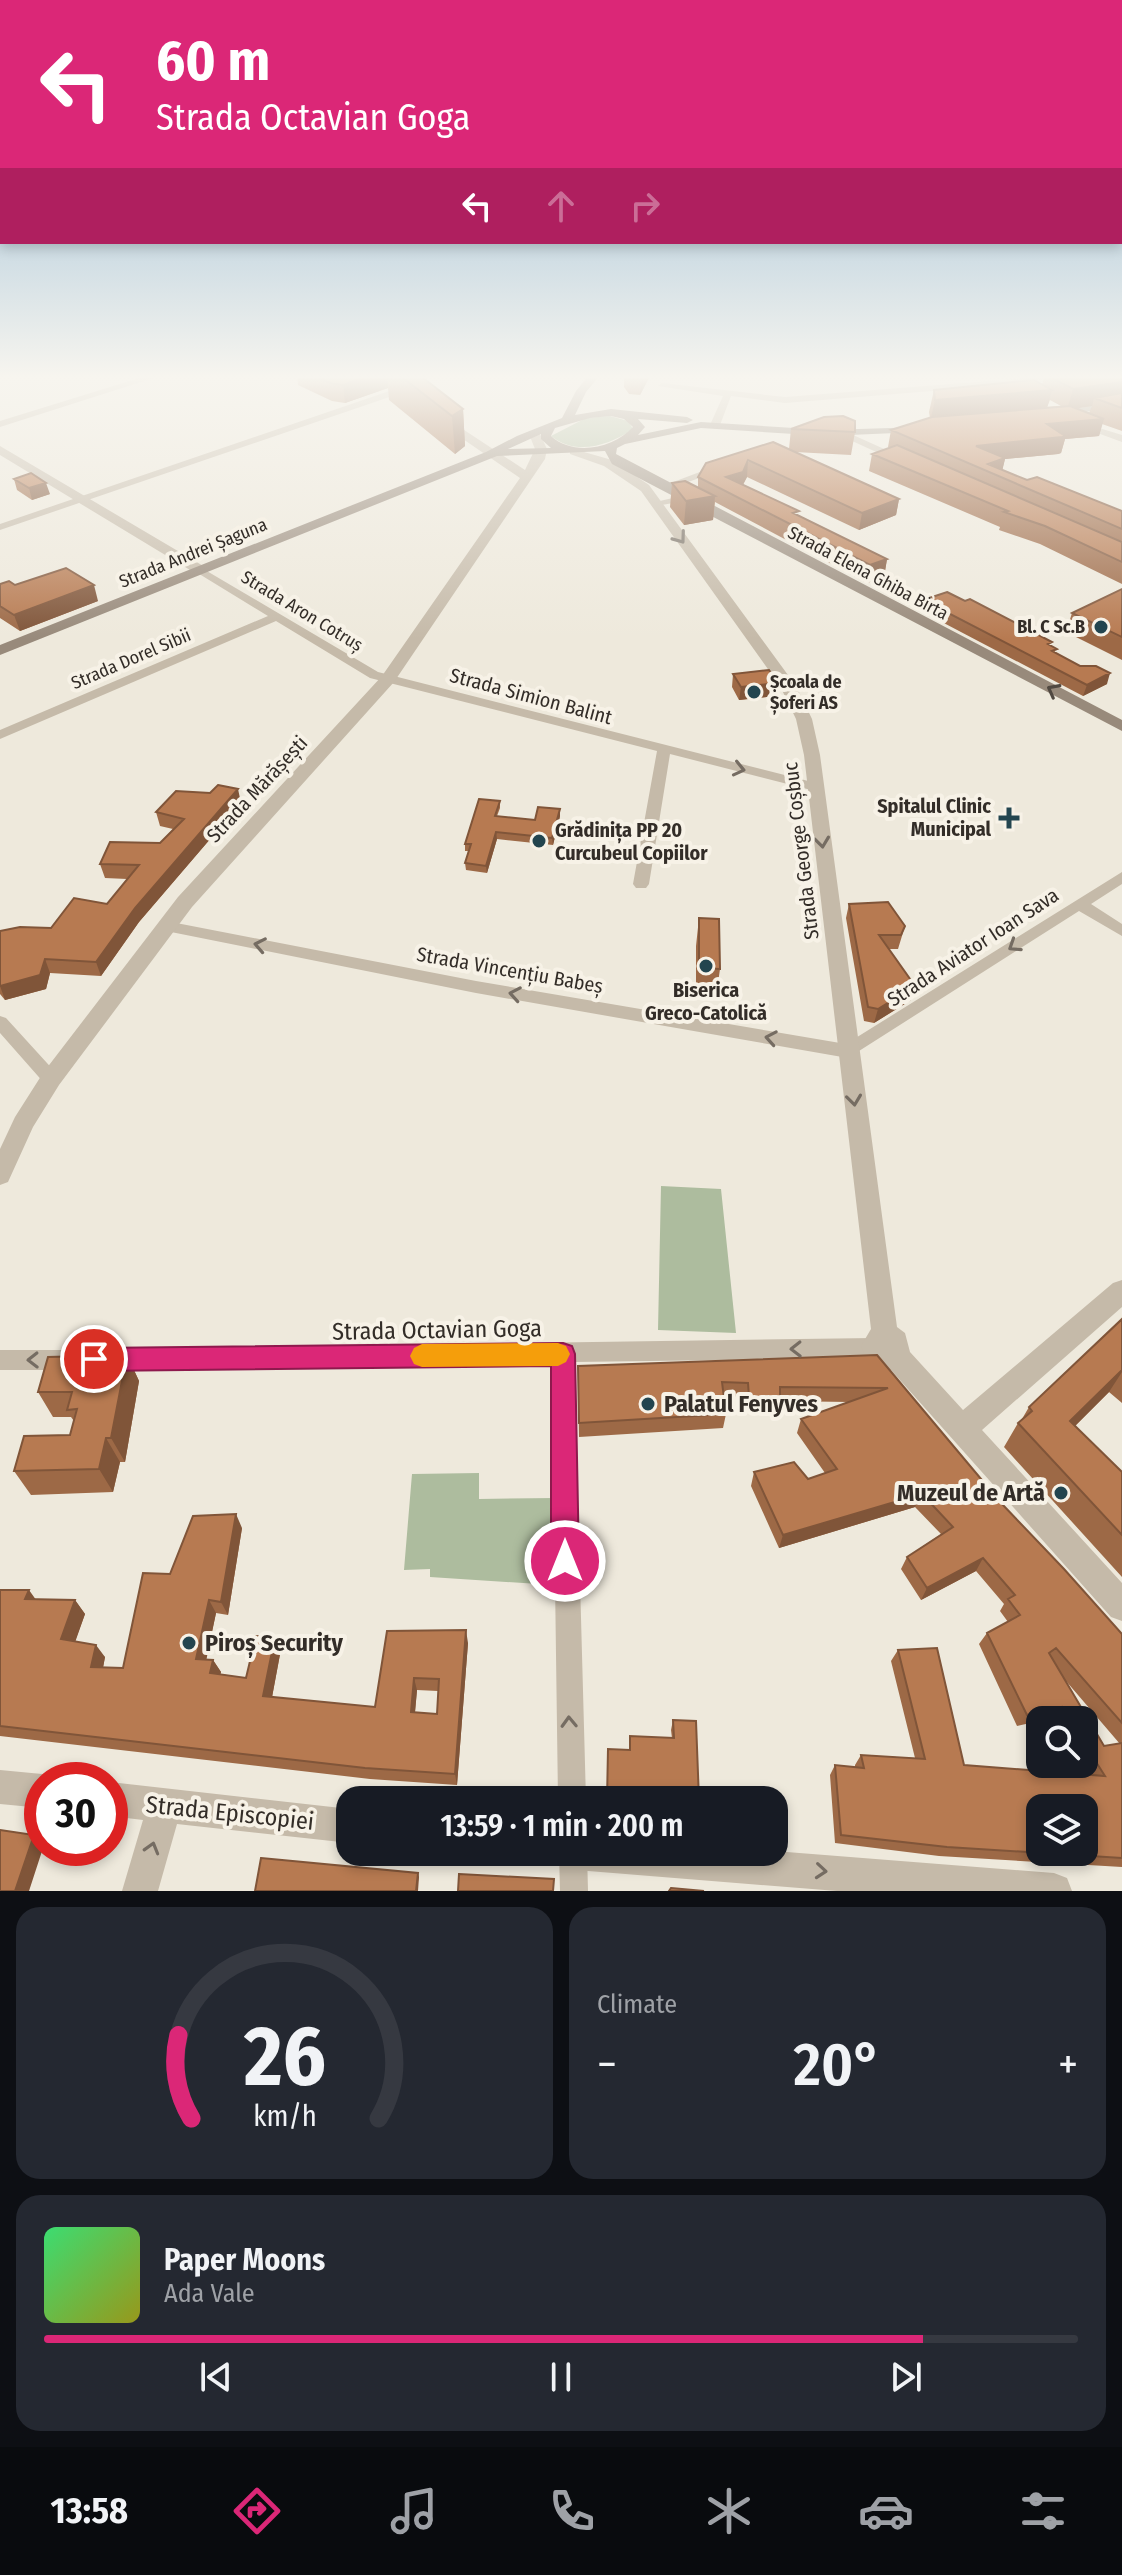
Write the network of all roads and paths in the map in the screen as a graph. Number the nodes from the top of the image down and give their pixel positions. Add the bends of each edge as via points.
1 (20, 462) edge
2 (195, 462) edge
3 (472, 462) edge
4 (502, 462) edge
5 (535, 462) edge
6 (606, 462) edge
7 (617, 462) edge
8 (733, 463) edge
9 (526, 476) junction
10 (661, 495) junction
11 (82, 499) junction
12 (0, 527) edge
13 (200, 570) junction
14 (277, 616) junction
15 (0, 650) edge
16 (388, 679) junction
17 (1122, 726) edge
18 (0, 735) edge
19 (664, 751) junction
20 (815, 787) junction
21 (1122, 877) edge
22 (641, 884) dead end
23 (1079, 904) junction
24 (166, 926) junction
25 (1122, 931) edge
26 (0, 1022) edge
27 (848, 1051) junction
28 (51, 1079) junction
29 (0, 1175) edge
30 (1122, 1291) edge
31 (885, 1347) junction
32 (563, 1354) junction
33 (0, 1360) edge
34 (962, 1429) junction
35 (1122, 1606) edge
36 (572, 1786) edge
37 (0, 1787) edge
38 (24, 1789) edge
39 (128, 1801) edge
40 (165, 1805) junction
41 (336, 1824) edge
42 (575, 1866) edge
43 (747, 1866) edge
44 (140, 1891) edge
45 (574, 1891) edge
46 (1054, 1891) edge

1 - 11 street
2 - 11 street
3 - 13 main road, Strada Andrei Șaguna
4 - 9 street
5 - 9 street, Strada Mărășești
6 - 10 street, Strada George Coșbuc
7 - 10 main road, Strada Elena Ghiba Birta
8 - 10 street
9 - 16 street, Strada Mărășești
17 -> 10 main road, Strada Elena Ghiba Birta via 686,498
10 -> 20 street, Strada George Coșbuc via 796,699 808,734
11 - 12 street
11 - 13 street
13 - 14 street, Strada Aron Cotruș
13 - 15 main road, Strada Andrei Șaguna
14 - 16 street, Strada Aron Cotruș via 364,670
14 - 18 street, Strada Dorel Sibii
16 - 19 street, Strada Simion Balint
16 - 24 street, Strada Mărășești
19 -> 20 street, Strada Simion Balint
19 - 22 street
20 -> 27 street, Strada George Coșbuc
21 - 23 street, Strada Aviator Ioan Sava
23 - 25 street
23 -> 27 street, Strada Aviator Ioan Sava
27 -> 24 street, Strada Vincențiu Babeș via 476,987
24 - 28 street, Strada Mărășești
26 - 28 street
27 -> 31 street, Strada George Coșbuc
28 - 29 street, Strada Mărășești via 28,1113
30 - 34 street
31 -> 32 street, Strada Octavian Goga
31 - 34 street
32 -> 33 street, Strada Octavian Goga
36 -> 32 street
34 - 35 street
37 - 38 street
39 - 40 street, Strada Episcopiei
40 - 41 street, Strada Episcopiei
44 -> 40 street
42 - 45 street
43 -> 46 street

